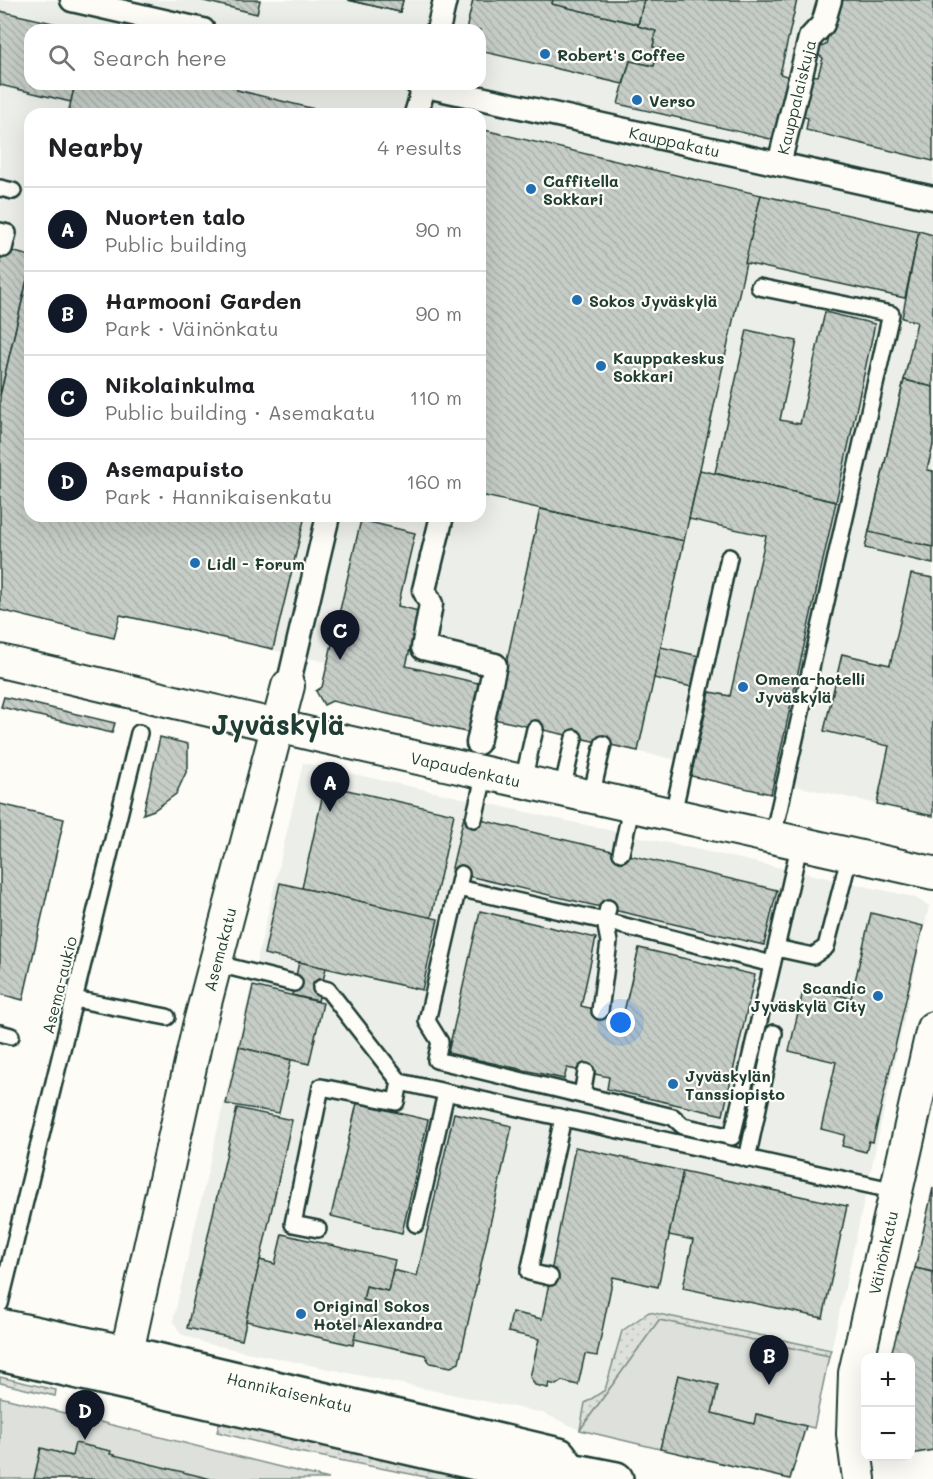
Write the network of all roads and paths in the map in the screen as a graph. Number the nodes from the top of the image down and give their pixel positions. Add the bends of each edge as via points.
1 (72, 0) edge
2 (445, 0) edge
3 (830, 0) edge
4 (177, 24) edge
5 (439, 24) edge
6 (421, 90) edge
7 (449, 90) edge
8 (418, 108) edge
9 (779, 164) junction
10 (933, 198) edge
11 (0, 231) edge
12 (4, 249) dead end
13 (759, 287) dead end
14 (327, 522) edge
15 (441, 522) edge
16 (729, 557) dead end
17 (0, 661) edge
18 (288, 686) joint
19 (278, 724) junction
20 (535, 729) dead end
21 (139, 733) dead end
22 (574, 738) dead end
23 (478, 743) dead end
24 (603, 744) dead end
25 (485, 773) junction
26 (523, 782) junction
27 (577, 793) junction
28 (632, 805) junction
29 (673, 814) junction
30 (474, 819) dead end
31 (786, 839) junction
32 (621, 853) dead end
33 (850, 854) junction
34 (933, 873) edge
35 (606, 915) junction
36 (776, 948) junction
37 (214, 963) junction
38 (771, 964) junction
39 (294, 982) dead end
40 (321, 988) dead end
41 (74, 999) junction
42 (600, 1011) dead end
43 (167, 1017) dead end
44 (933, 1028) edge
45 (774, 1033) dead end
46 (586, 1072) dead end
47 (400, 1082) junction
48 (446, 1093) junction
49 (582, 1095) junction
50 (563, 1118) junction
51 (747, 1159) junction
52 (896, 1191) junction
53 (416, 1224) dead end
54 (318, 1229) dead end
55 (550, 1277) dead end
56 (0, 1304) edge
57 (0, 1326) edge
58 (0, 1354) edge
59 (123, 1368) junction
60 (579, 1477) edge
61 (859, 1479) edge

1 - 4 street
2 - 5 street
3 - 9 street, Kauppalaiskuja via 823,24 810,38
6 - 8 street
7 - 9 street, Kauppakatu
9 - 10 street, Kauppakatu
11 - 12 lane via 8,233
13 - 31 lane via 891,314
14 - 18 street, Asemakatu
15 - 23 street via 424,590 431,604 423,648 495,665
16 - 29 lane
17 - 19 street, Vapaudenkatu
18 - 19 street, Asemakatu
19 - 25 street, Vapaudenkatu
19 - 37 street, Asemakatu
20 - 26 lane
21 - 41 lane, Asema-aukio
22 - 27 lane
24 - 27 lane
25 - 26 street, Vapaudenkatu
25 - 30 lane
26 - 27 street, Vapaudenkatu
27 - 28 street, Vapaudenkatu
28 - 29 street, Vapaudenkatu
28 - 32 lane
29 - 31 street, Vapaudenkatu
31 - 33 street, Vapaudenkatu
31 - 36 lane
33 - 34 street, Vapaudenkatu
33 - 36 lane via 826,947 813,956
35 - 38 lane
35 - 42 lane via 609,942
35 - 49 lane via 459,881 427,1021 440,1042 436,1060
36 - 38 lane
37 - 39 lane
37 - 59 street, Asemakatu
38 - 49 lane via 732,1137 683,1126 673,1117
40 - 47 lane via 328,990
41 - 43 lane
41 - 56 lane, Asema-aukio
44 - 52 street, Väinönkatu
45 - 51 lane
46 - 49 lane
47 - 48 lane
47 - 54 lane via 395,1107 321,1087 293,1224
48 - 50 lane
48 - 53 lane via 430,1135
50 - 51 lane
50 - 55 lane via 529,1272
51 - 52 lane
52 - 61 street, Väinönkatu via 855,1373 853,1434
57 - 59 main road, Hannikaisenkatu
58 - 59 main road, Hannikaisenkatu
59 - 60 main road, Hannikaisenkatu via 559,1455

